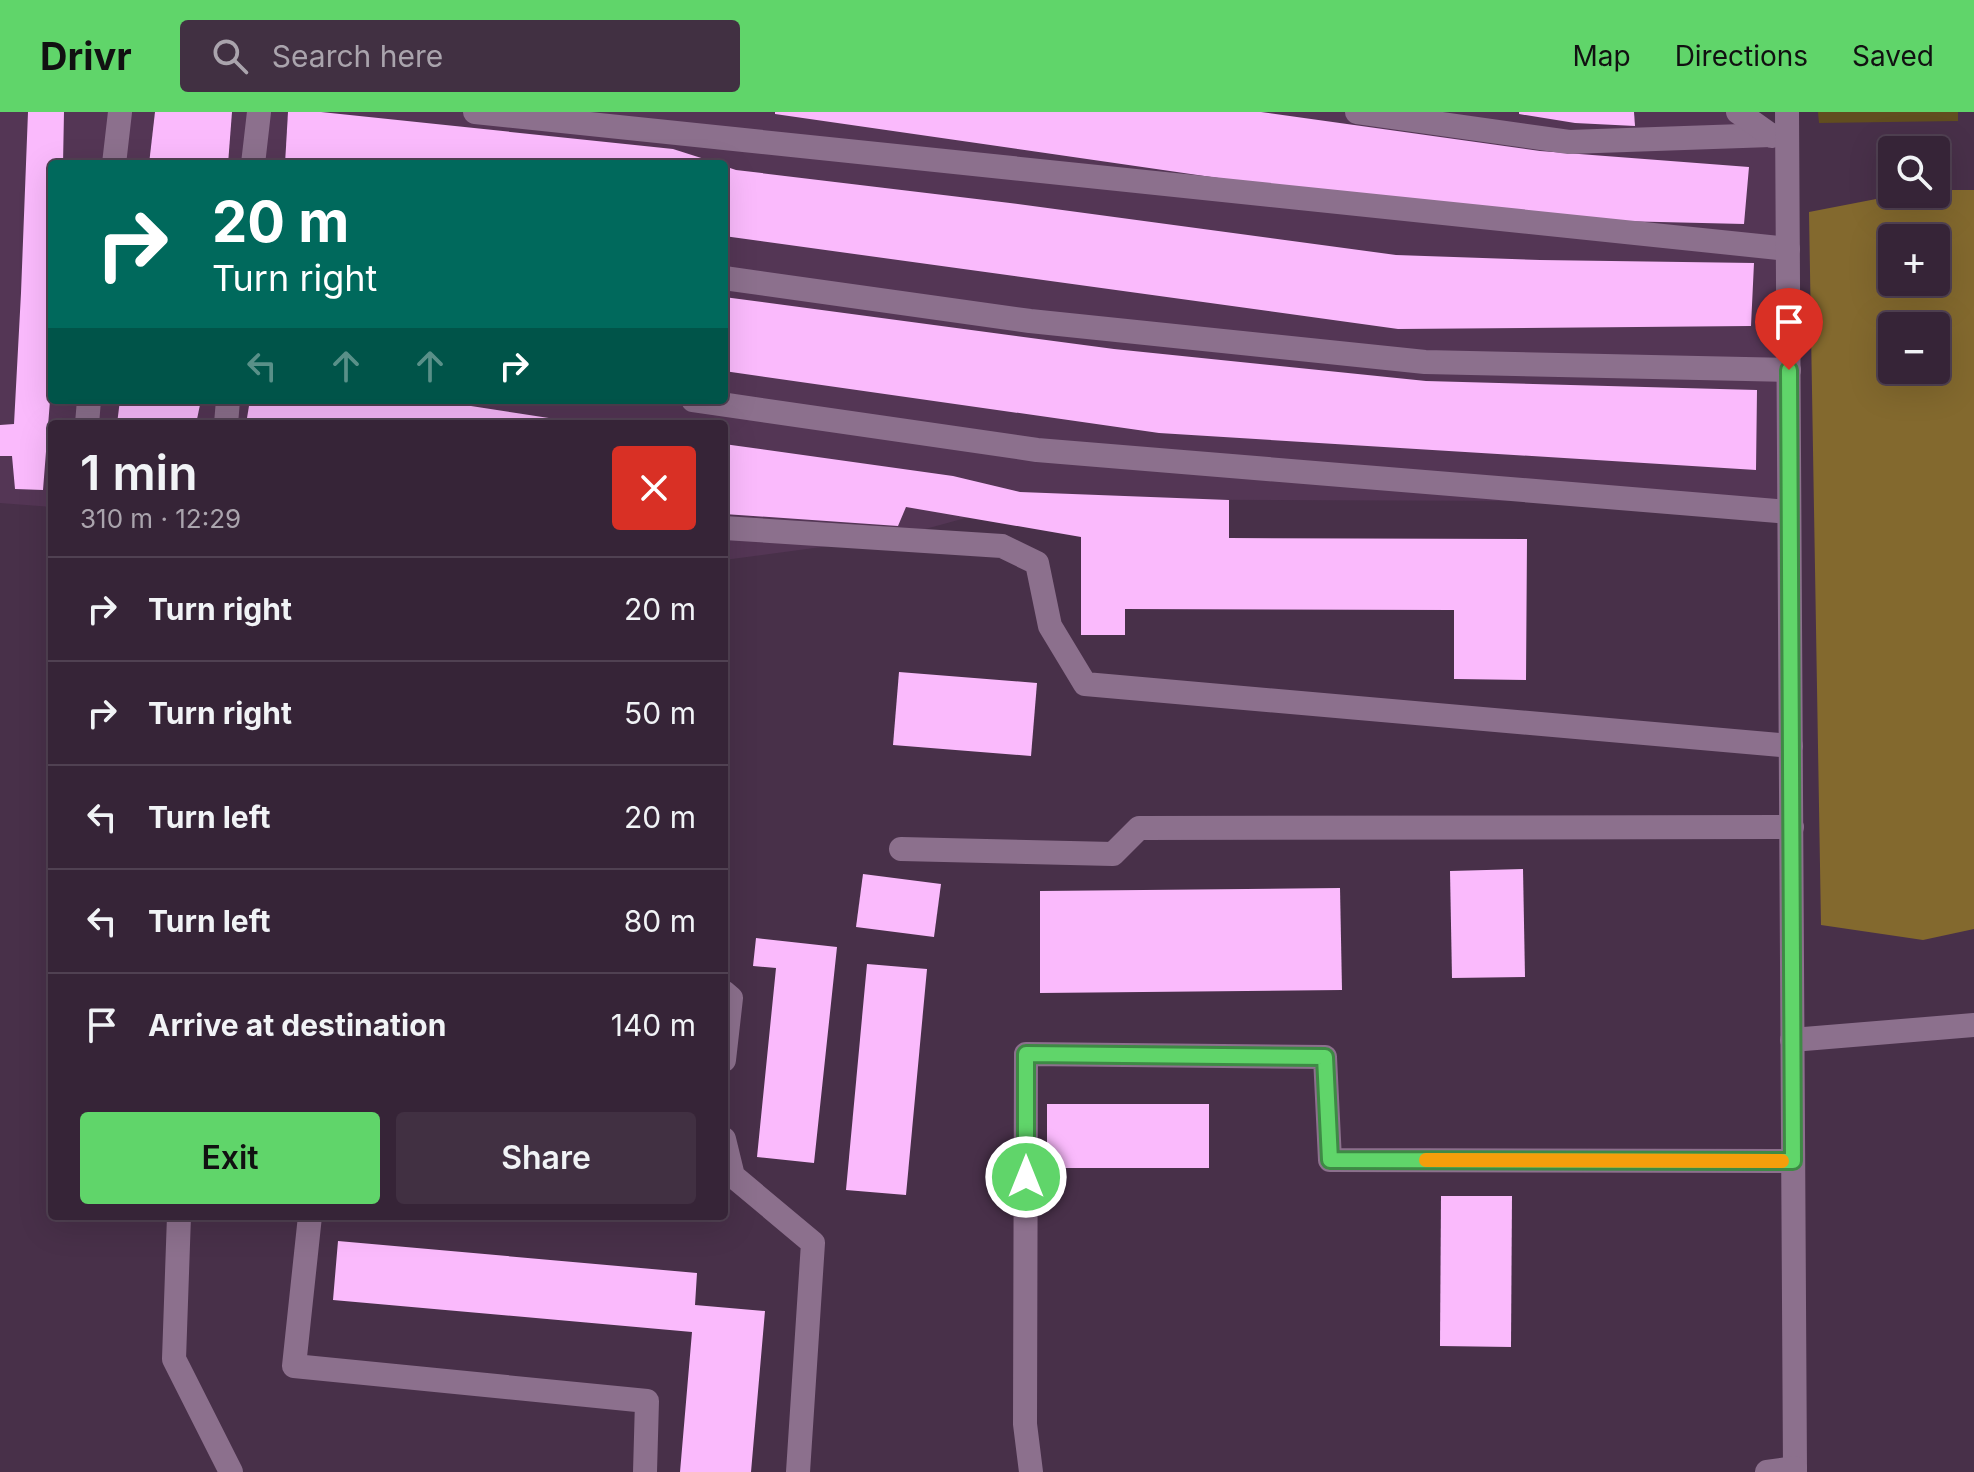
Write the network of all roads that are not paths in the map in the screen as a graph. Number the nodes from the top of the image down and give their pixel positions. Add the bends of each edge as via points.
1 (120, 112) edge
2 (259, 112) edge
3 (475, 112) edge
4 (1357, 112) edge
5 (1738, 112) edge
6 (1787, 112) edge
7 (1771, 135) junction
8 (114, 160) edge
9 (253, 160) edge
10 (1787, 163) junction
11 (1788, 249) junction
12 (728, 279) edge
13 (1789, 370) junction
14 (721, 404) edge
15 (1789, 512) junction
16 (728, 528) edge
17 (1791, 746) junction
18 (1792, 827) junction
19 (901, 849) dead end
20 (728, 995) edge
21 (728, 1025) edge
22 (1974, 1025) edge
23 (1792, 1040) junction
24 (728, 1155) edge
25 (1793, 1161) junction
26 (179, 1220) edge
27 (310, 1220) edge
28 (1795, 1470) edge
29 (231, 1472) edge
30 (645, 1472) edge
31 (798, 1472) edge
32 (1031, 1472) edge
33 (1767, 1472) edge

1 - 8 street
2 - 9 street
3 - 11 street
4 - 7 street via 1569,142
5 - 7 street
6 - 10 street
7 - 10 street
10 - 11 street
11 - 13 street
12 - 13 street via 1030,321 1425,362
13 - 15 street
14 - 15 street via 1037,450
15 - 17 street
16 - 17 street via 1002,546 1037,563 1050,626 1085,684
17 - 18 street
18 - 19 street via 1139,828 1113,854
18 - 23 street
20 - 21 street
22 - 23 street
23 - 25 street
24 - 31 street via 733,1176 813,1243
25 - 28 street
25 - 32 street via 1330,1160 1325,1057 1026,1054 1025,1424
26 - 29 street via 174,1359
27 - 30 street via 294,1366 647,1401
28 - 33 street

